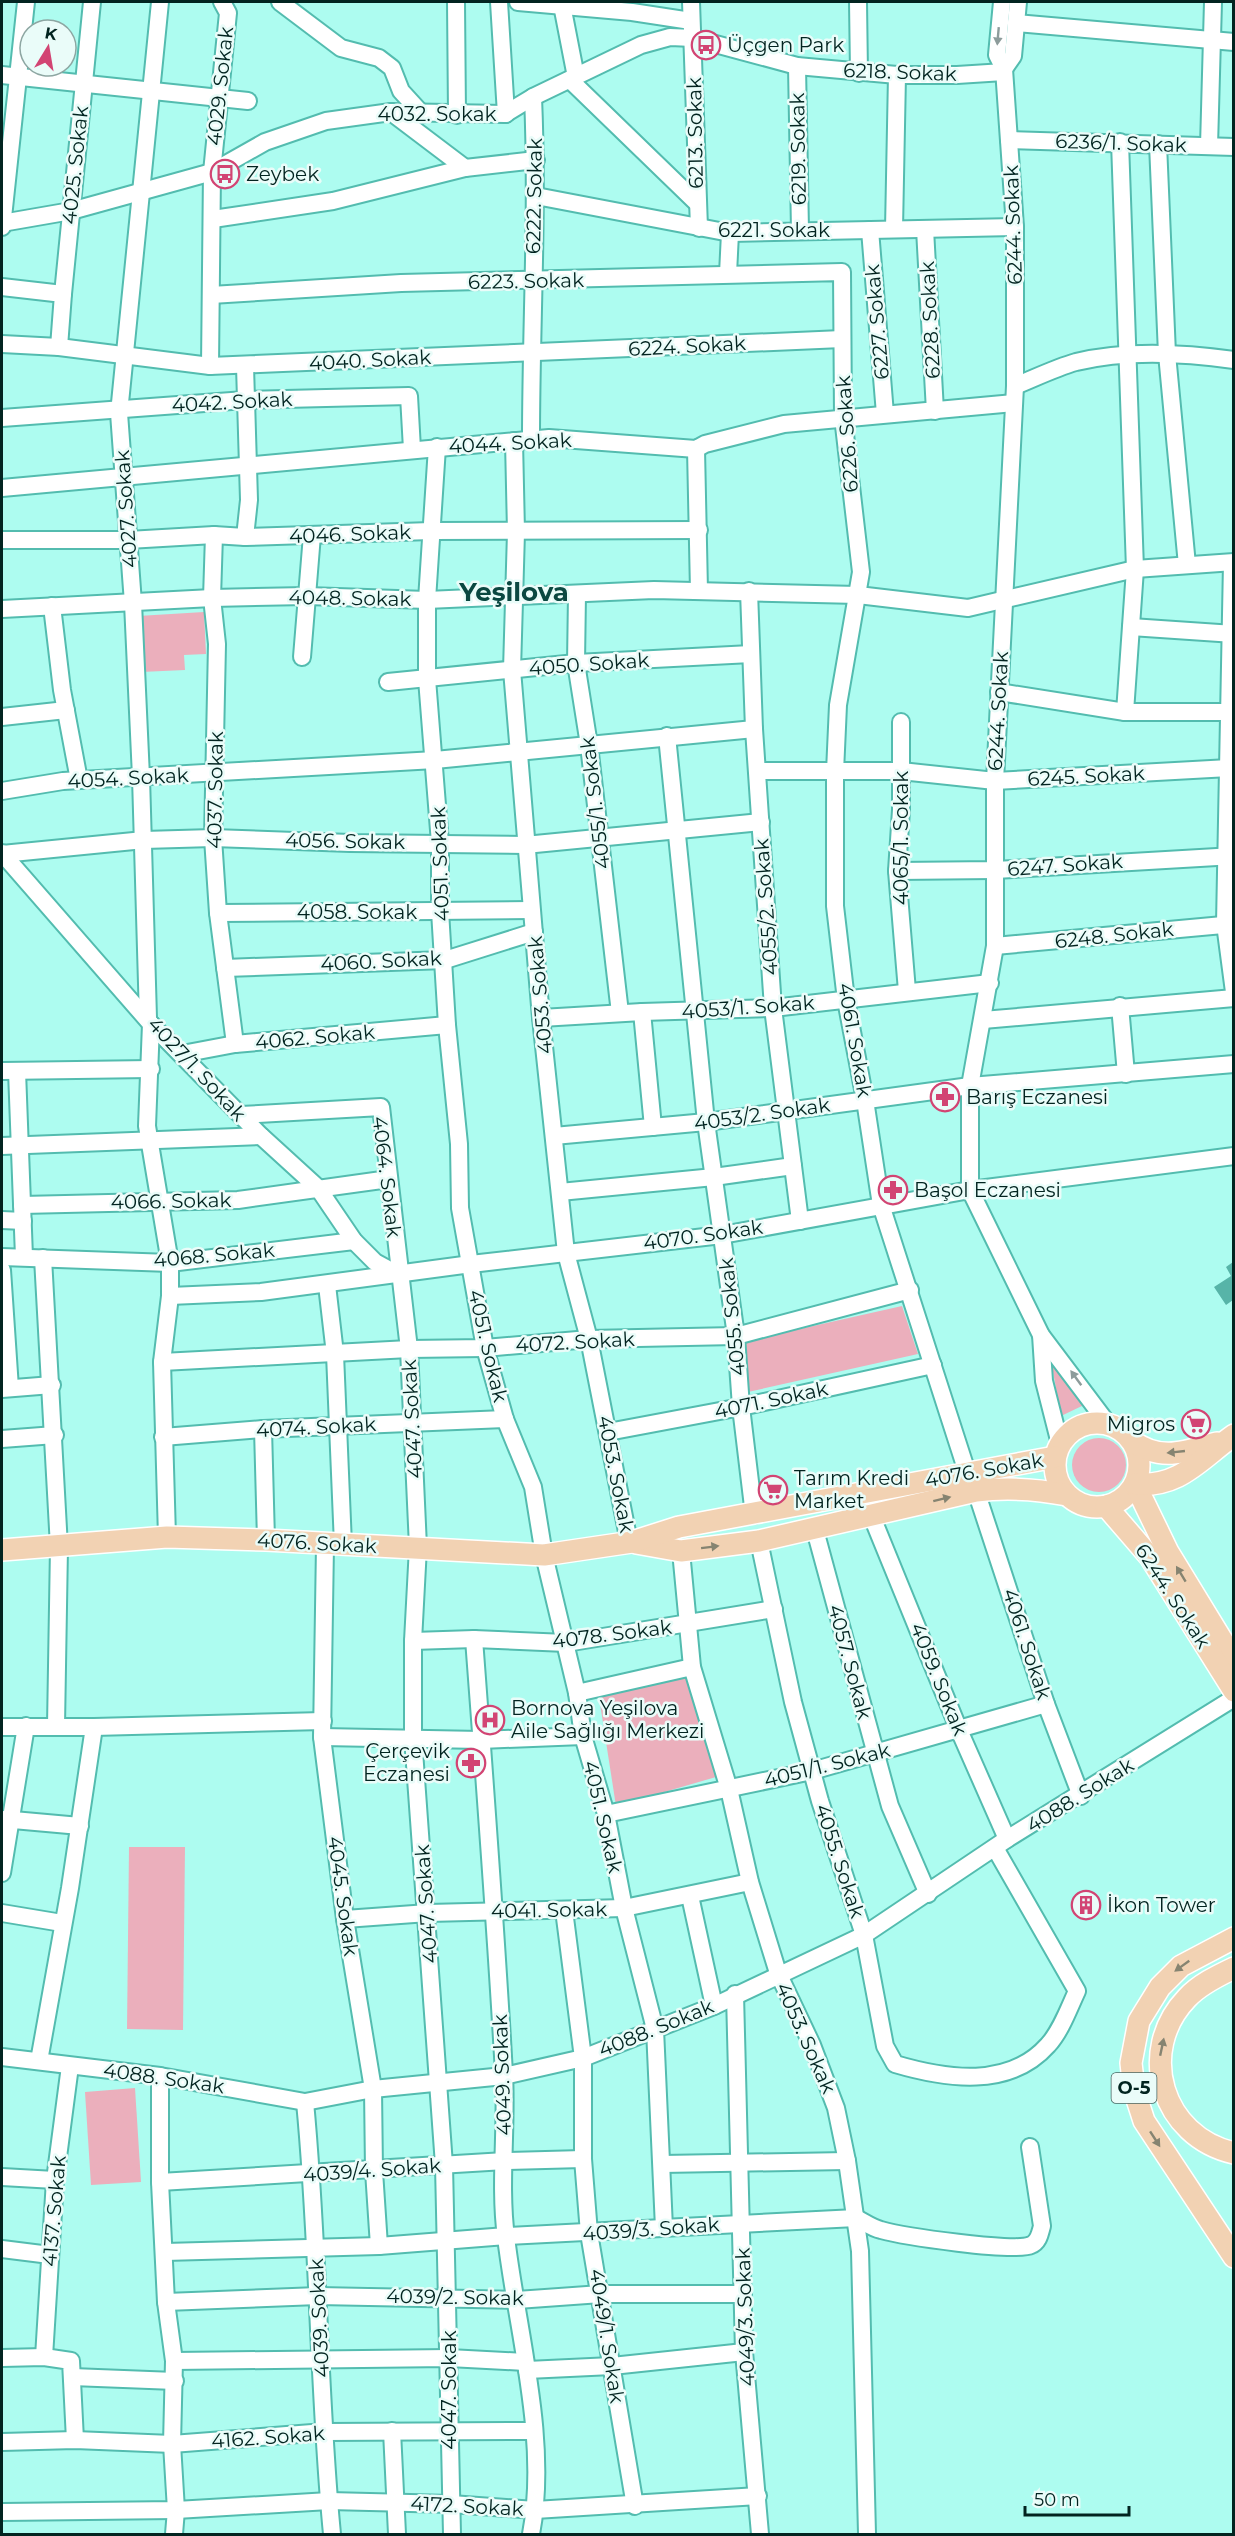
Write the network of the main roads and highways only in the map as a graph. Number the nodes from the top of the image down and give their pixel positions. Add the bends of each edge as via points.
1 (1228, 1438) edge
2 (1131, 1440) junction
3 (1057, 1450) junction
4 (1190, 1470) junction
5 (972, 1481) junction
6 (1135, 1484) junction
7 (1067, 1495) junction
8 (1106, 1506) junction
9 (1157, 1531) junction
10 (631, 1542) junction
11 (2, 1550) edge
12 (1233, 1660) edge
13 (1233, 1690) edge
14 (1233, 1938) edge
15 (1233, 1968) edge
16 (1233, 2153) edge
17 (1233, 2257) edge

1 -> 2 main road via 1192,1450 1155,1453 1145,1451
1 - 4 main road
2 - 3 main road via 1108,1424 1094,1423 1080,1425 1069,1433
2 - 6 main road via 1139,1461
3 - 5 main road, 4076. Sokak
3 - 7 main road via 1056,1477
4 - 6 main road via 1153,1486
4 - 9 main road via 1161,1502
5 - 7 main road, 4076. Sokak
5 - 10 main road, 4076. Sokak via 678,1527
10 -> 5 main road, 4076. Sokak via 681,1551 759,1541 872,1517
6 - 8 main road via 1123,1498
6 - 9 main road, 6244. Sokak
7 - 8 main road via 1092,1507
8 - 13 main road, 6244. Sokak via 1150,1557
12 -> 9 main road, 6244. Sokak
10 - 11 main road, 4076. Sokak via 544,1555 167,1538
14 -> 17 main road, O-5 via 1181,1966 1154,1994 1139,2021 1131,2063 1144,2121
16 -> 15 main road, O-5 via 1199,2138 1175,2116 1161,2085 1159,2062 1166,2033 1181,2005 1202,1985

